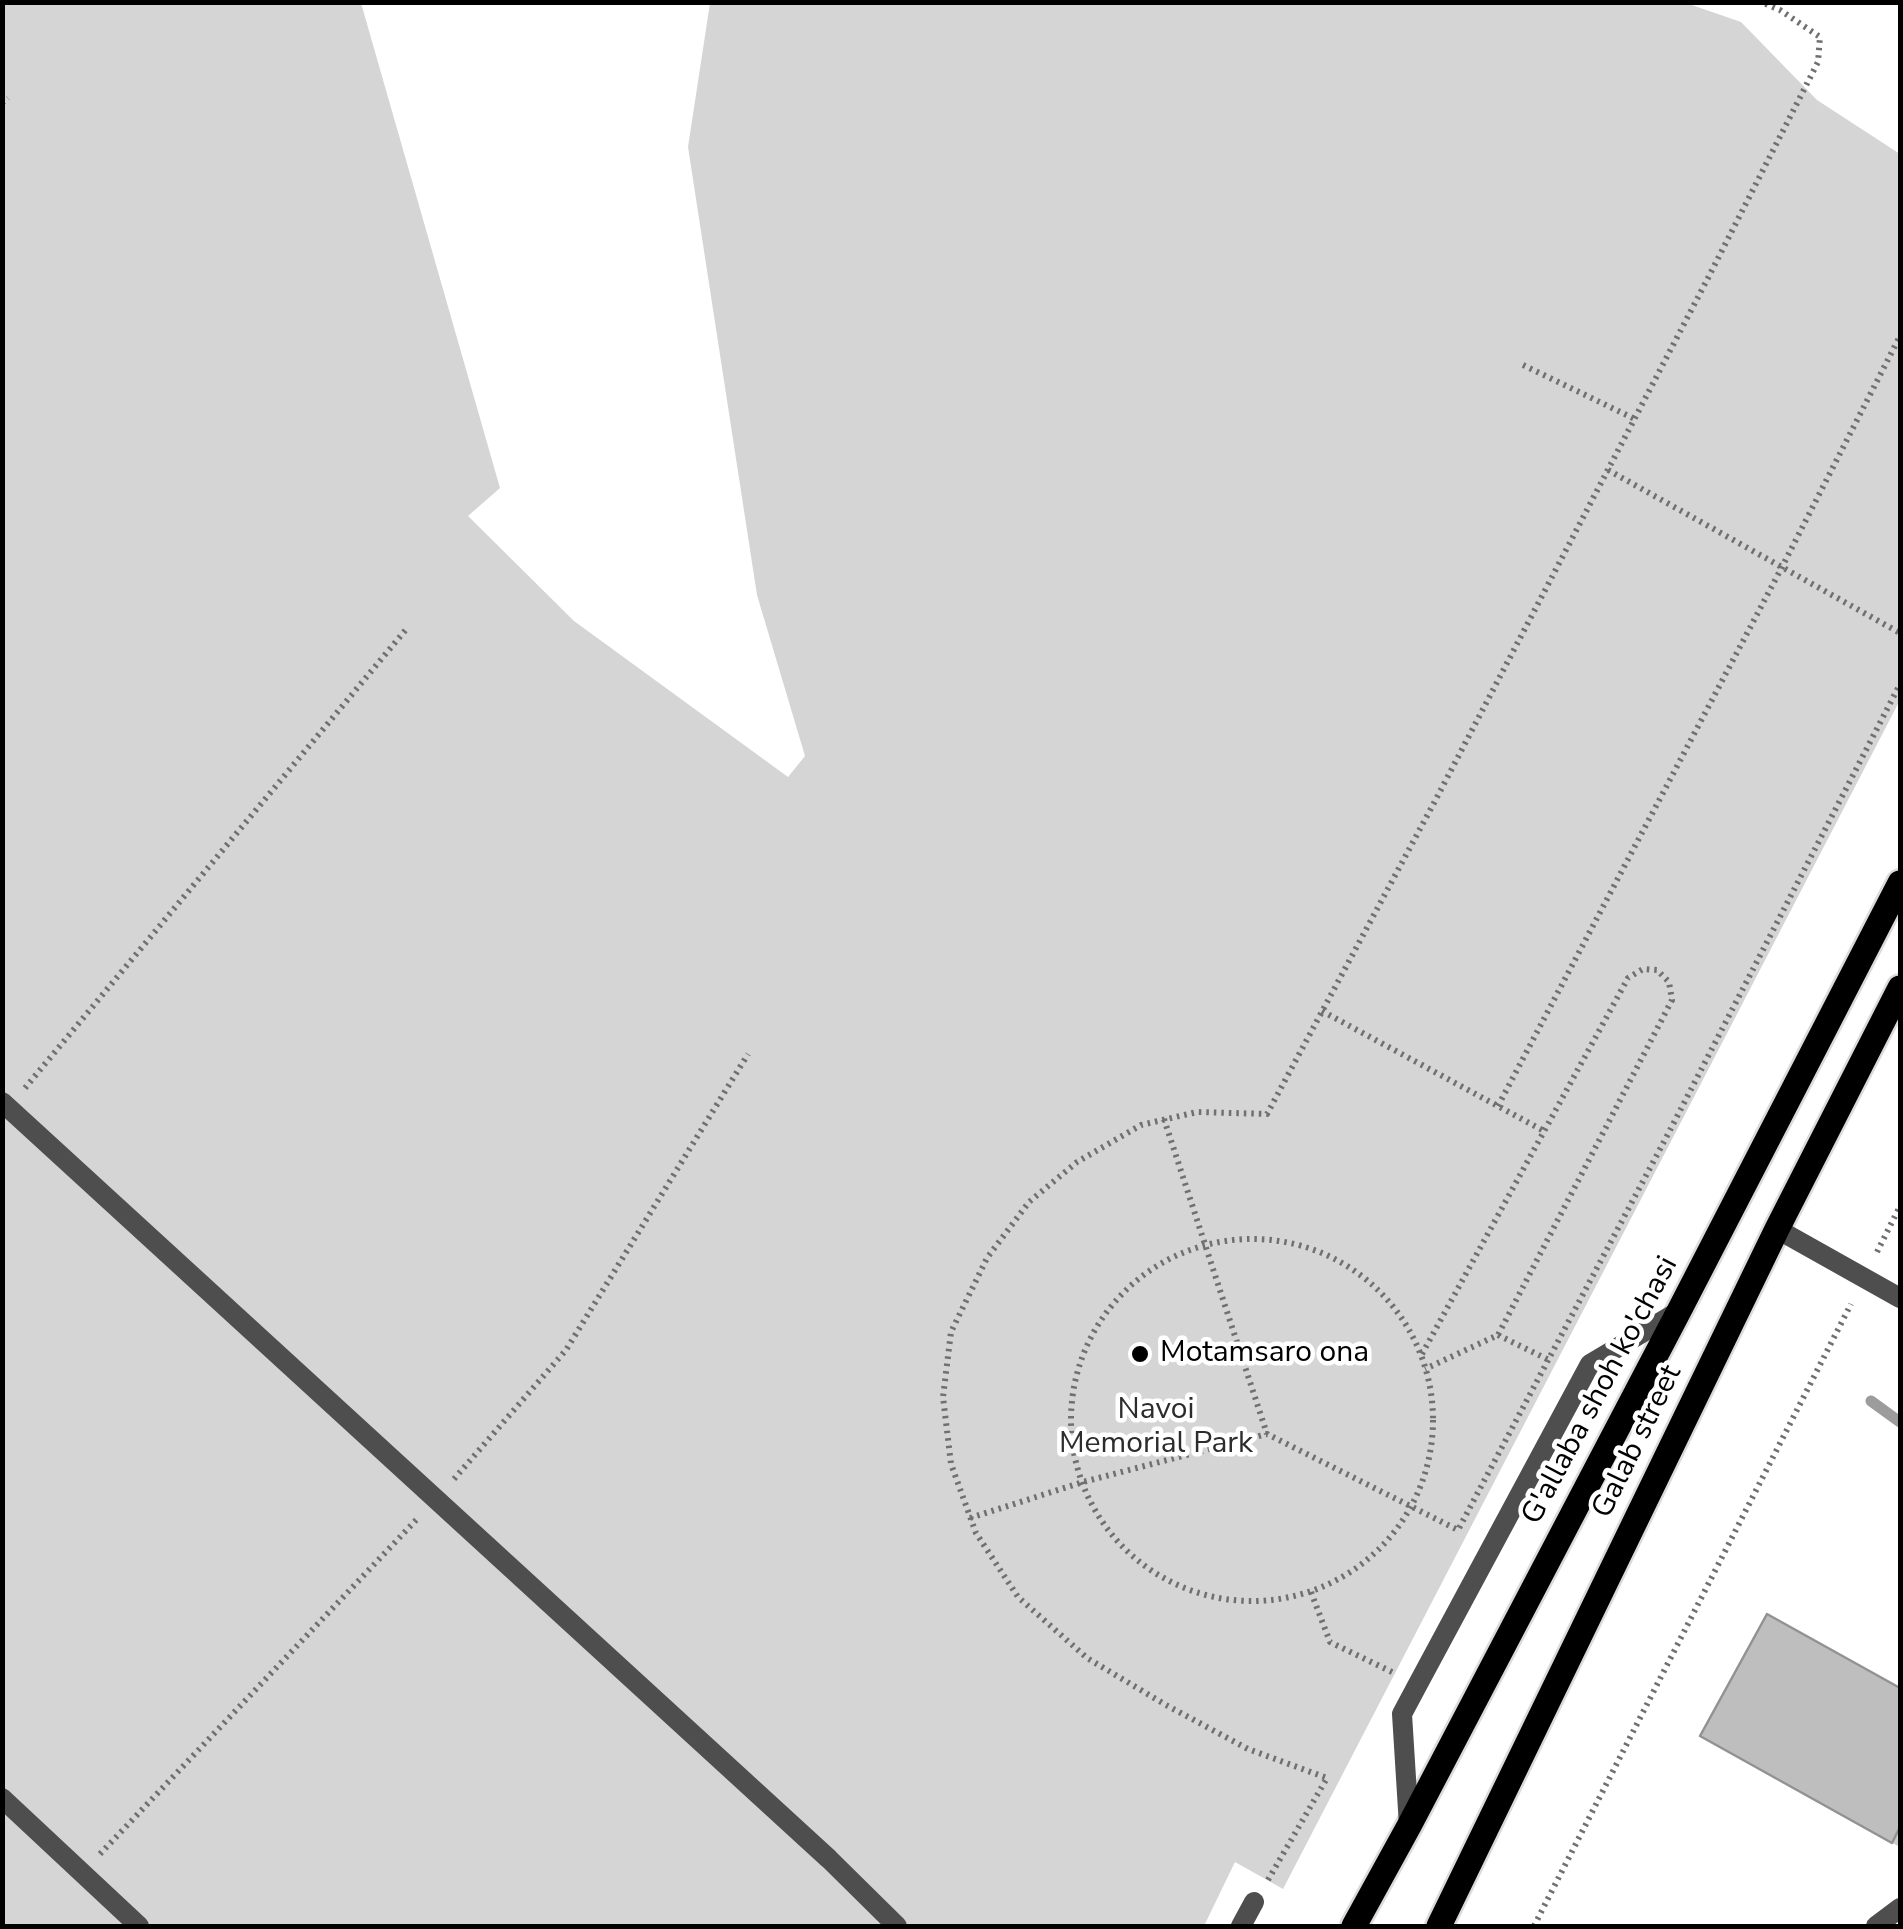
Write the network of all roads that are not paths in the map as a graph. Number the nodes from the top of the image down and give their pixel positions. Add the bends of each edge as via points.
1 (1900, 883) edge
2 (1900, 988) edge
3 (6, 1105) edge
4 (1777, 1230) junction
5 (1900, 1298) edge
6 (1679, 1312) junction
7 (2, 1798) edge
8 (1409, 1826) junction
9 (1254, 1902) road end
10 (1900, 1908) edge
11 (884, 1922) edge
12 (139, 1926) edge
13 (1241, 1926) edge
14 (1354, 1926) edge
15 (1439, 1926) edge
16 (1876, 1926) edge

1 - 6 main road, G'allaba shoh ko'chasi
2 - 4 main road, Galab street
3 - 11 street via 829,1859
4 - 5 street
4 - 15 main road, Galab street
6 - 8 main road, G'allaba shoh ko'chasi
6 - 8 street via 1590,1364 1402,1714
7 - 12 street
8 - 14 main road, G'allaba shoh ko'chasi
9 - 13 street
10 - 16 street

